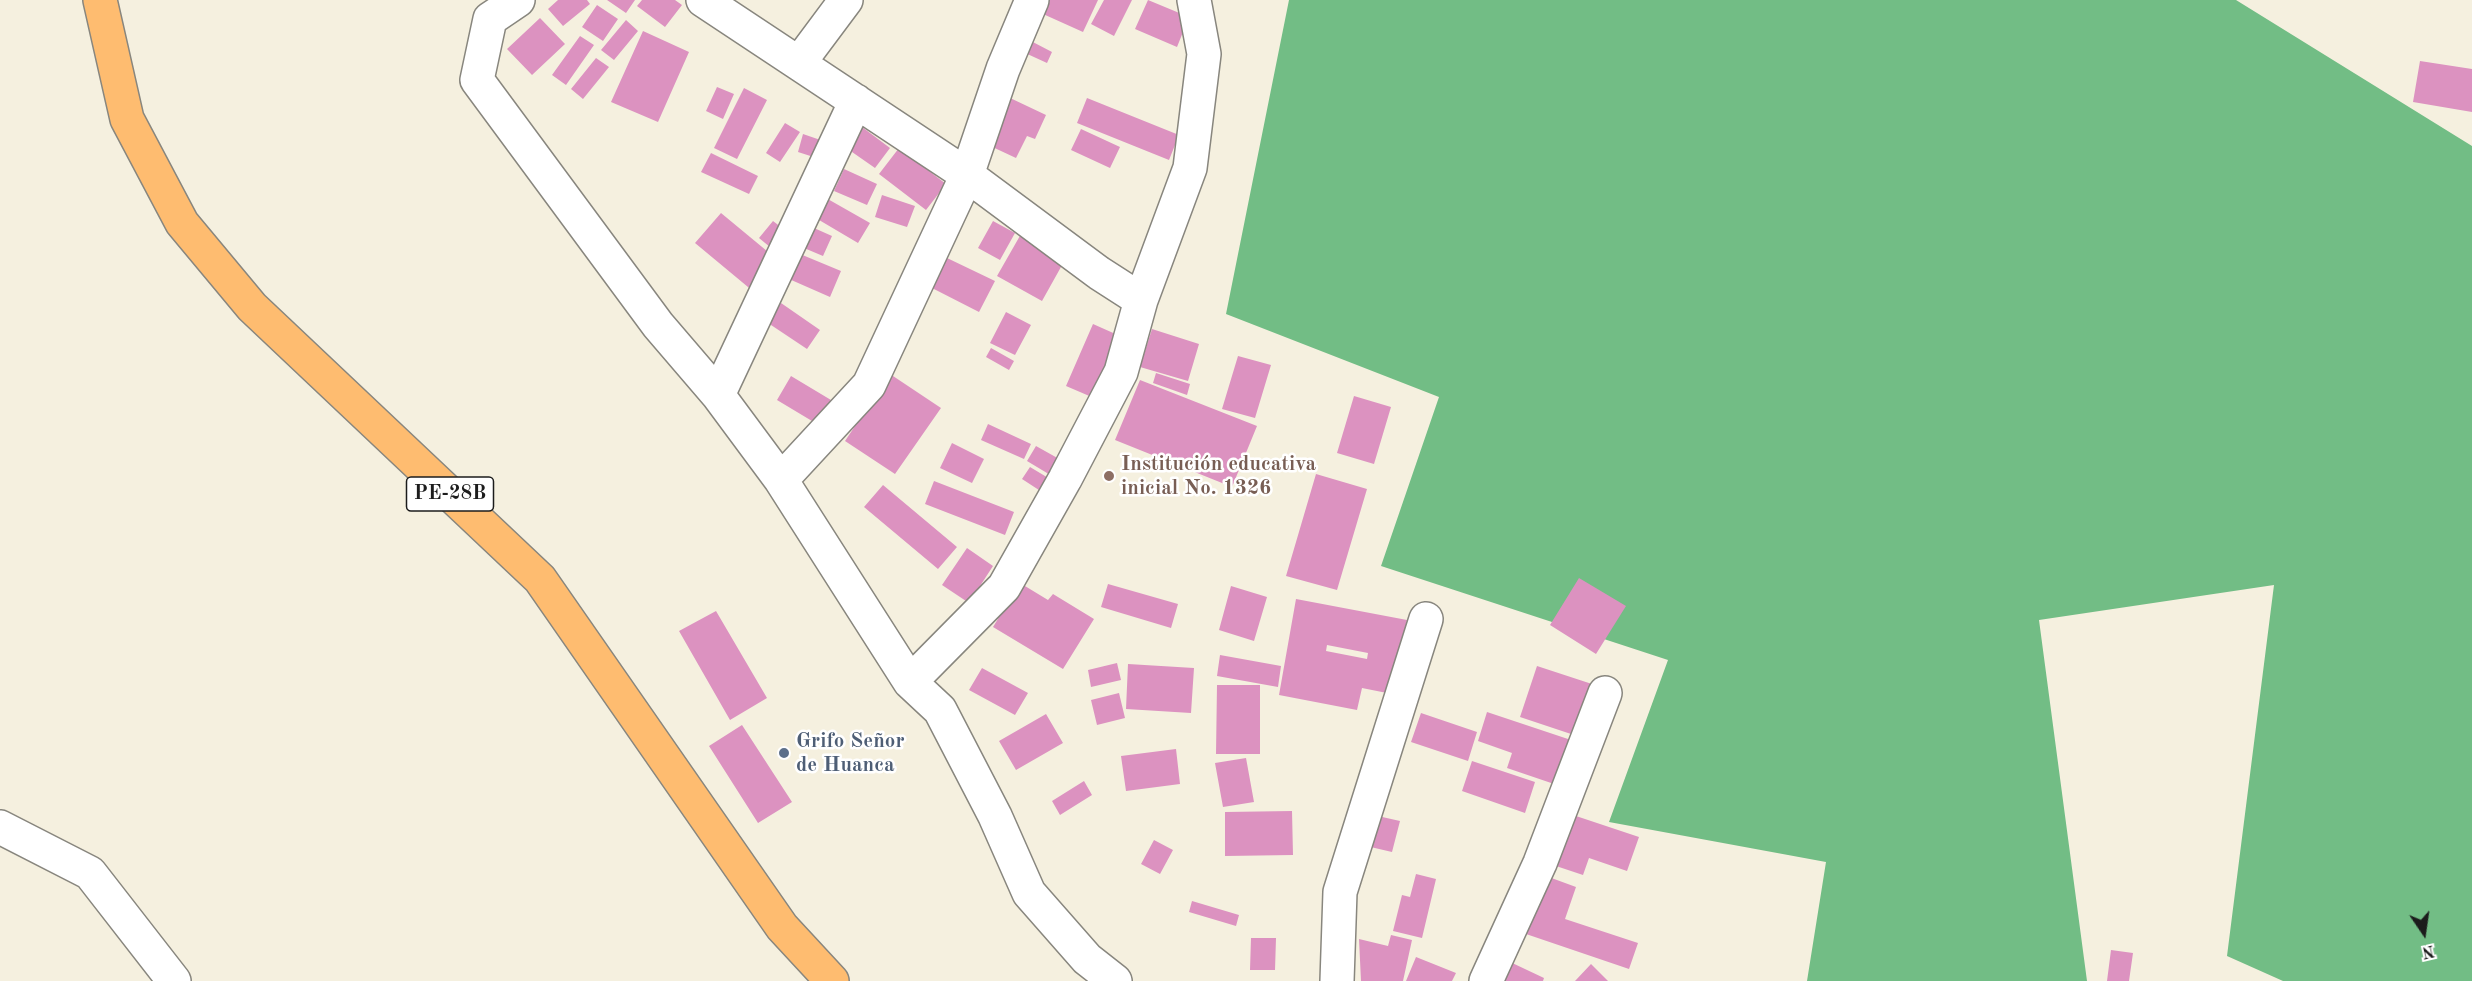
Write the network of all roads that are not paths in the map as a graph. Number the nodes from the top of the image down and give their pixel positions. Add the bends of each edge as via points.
1 (100, 0) edge
2 (518, 0) edge
3 (703, 0) edge
4 (846, 0) edge
5 (1032, 0) edge
6 (1194, 0) edge
7 (799, 63) junction
8 (856, 101) junction
9 (967, 175) junction
10 (1141, 300) junction
11 (718, 395) junction
12 (781, 480) junction
13 (1426, 619) dead end
14 (910, 682) junction
15 (1605, 693) dead end
16 (0, 826) edge
17 (174, 981) edge
18 (832, 981) edge
19 (1115, 981) edge
20 (1337, 981) edge
21 (1486, 981) edge

1 - 18 highway, PE-28B via 126,119 182,223 252,307 540,579 782,927
2 - 11 street via 490,19 477,80 658,325
3 - 7 street
4 - 7 street
5 - 9 street via 1003,69
6 - 10 street via 1203,54 1190,168
7 - 8 street
8 - 9 street
8 - 11 street
9 - 10 street
9 - 12 street via 869,386
10 - 14 street via 1121,372 1004,587
11 - 12 street
12 - 14 street
13 - 20 street via 1340,892
14 - 19 street via 940,710 995,816 1029,893 1087,959
15 - 21 street via 1540,863
16 - 17 street via 90,873

